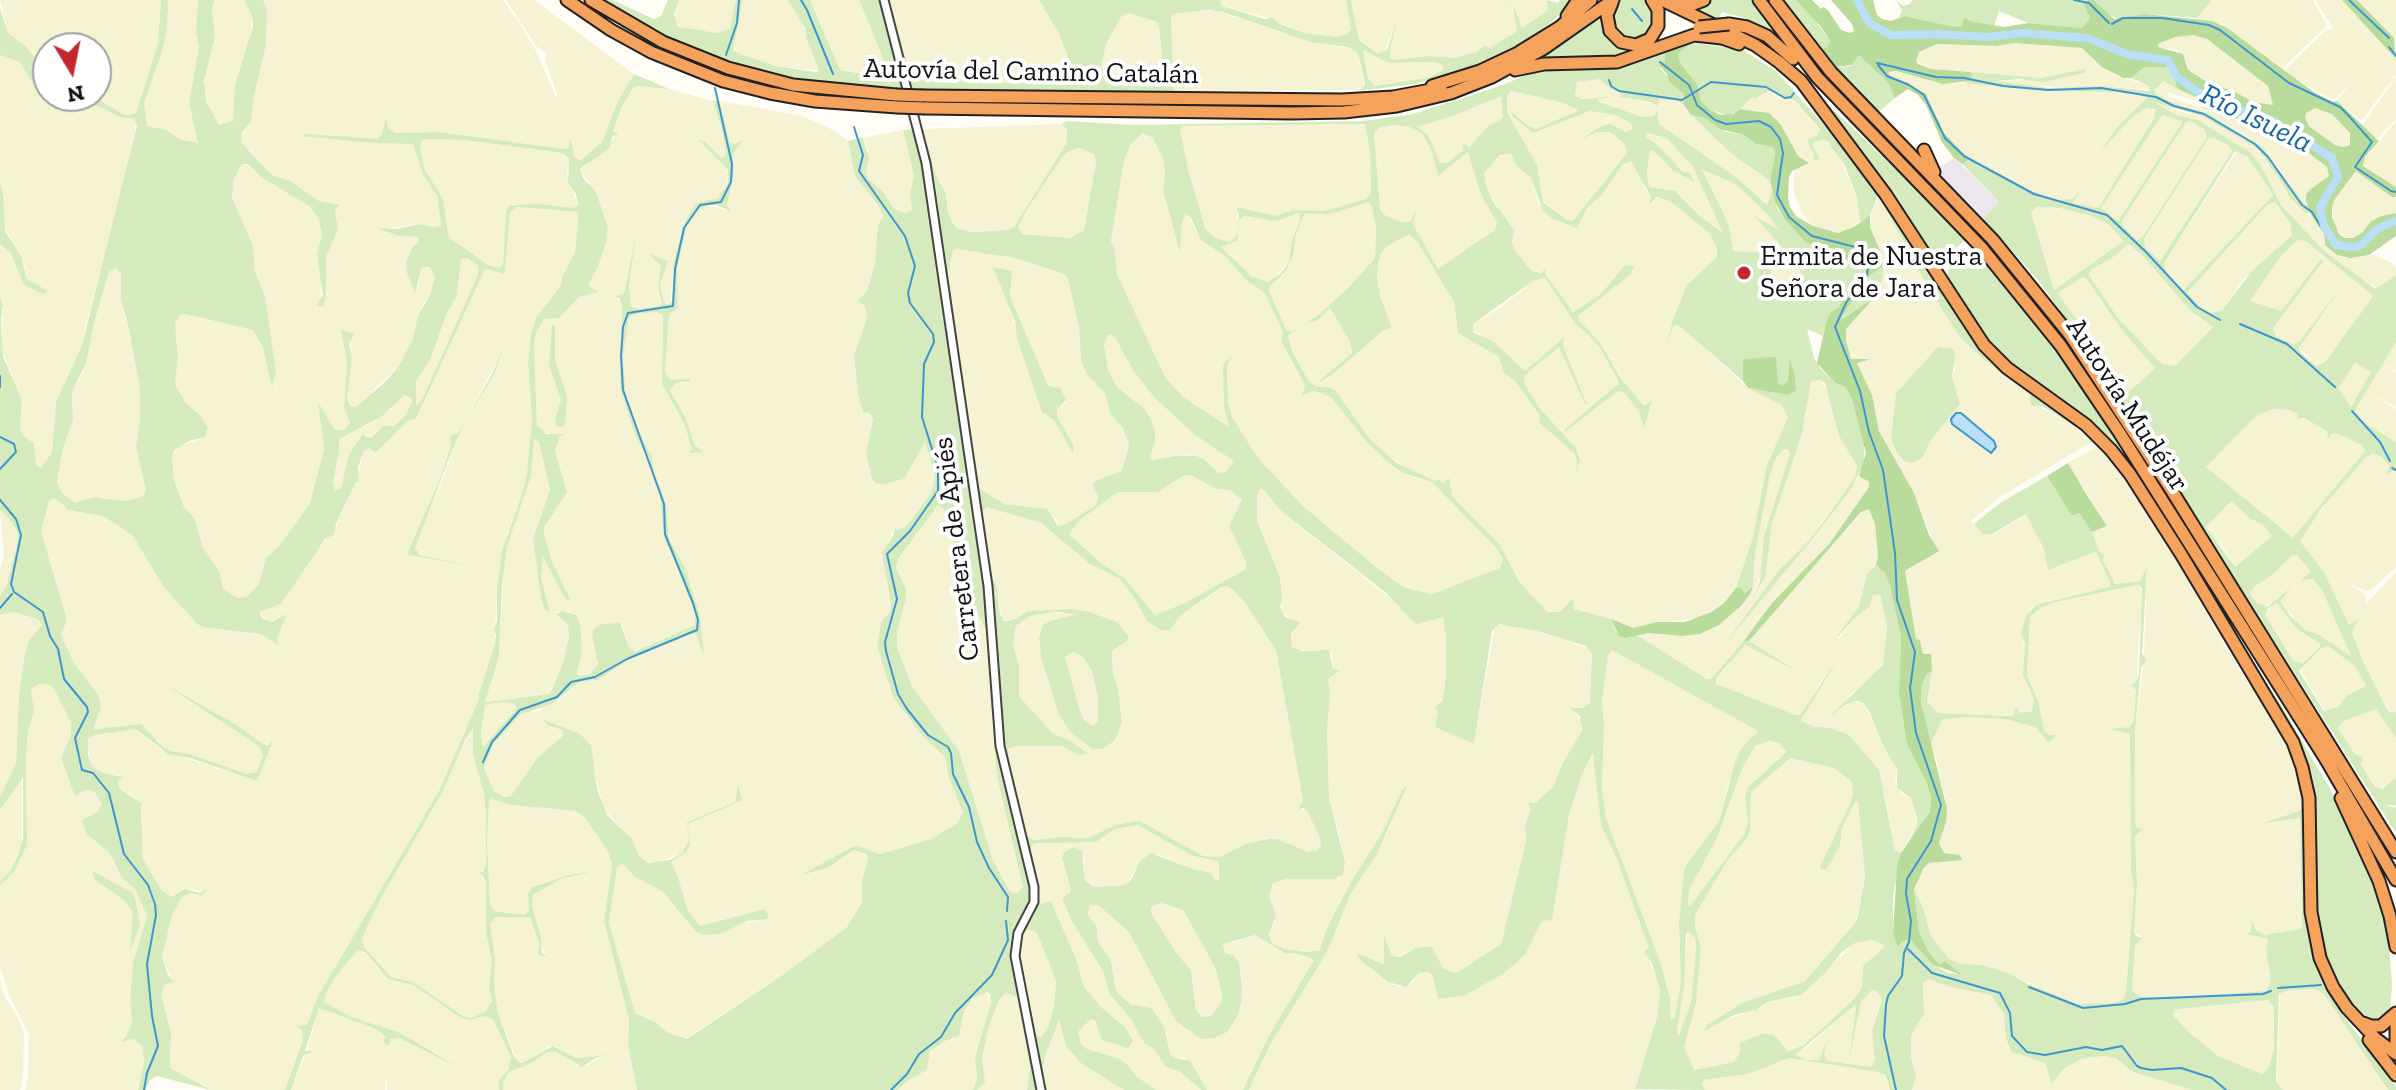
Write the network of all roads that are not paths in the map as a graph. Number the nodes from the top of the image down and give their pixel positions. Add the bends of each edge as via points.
1 (567, 0) edge
2 (591, 0) edge
3 (884, 0) edge
4 (1578, 0) edge
5 (1591, 0) edge
6 (1606, 0) edge
7 (1613, 0) edge
8 (1652, 0) edge
9 (1704, 0) edge
10 (1759, 0) edge
11 (1775, 0) edge
12 (1666, 2) edge
13 (1543, 38) junction
14 (1602, 63) junction
15 (1489, 75) junction
16 (896, 101) junction
17 (1320, 101) junction
18 (924, 102) junction
19 (1861, 105) junction
20 (1880, 116) dead end
21 (1859, 122) junction
22 (1844, 137) junction
23 (1924, 150) dead end
24 (1969, 215) junction
25 (2311, 737) junction
26 (2367, 803) junction
27 (2396, 841) edge
28 (2396, 852) edge
29 (2396, 880) edge
30 (2396, 947) edge
31 (2342, 1000) junction
32 (2396, 1016) edge
33 (2360, 1022) junction
34 (2396, 1049) edge
35 (2396, 1075) edge
36 (1041, 1090) edge

1 - 16 highway, Autovía del Camino Catalán via 651,52 723,81 840,104
2 - 16 highway, Autovía del Camino Catalán via 663,42 728,68 793,85
3 - 36 street, Carretera de Apiés via 926,163 988,586 1000,746 1034,887 1015,956
4 - 13 highway
5 - 13 highway
6 - 15 highway
7 - 8 highway via 1607,15 1610,31 1621,42 1636,45 1650,39 1658,26
7 - 15 highway via 1543,49
9 - 12 highway via 1691,5
10 - 21 highway, Autovía Mudéjar via 1805,63
11 - 19 highway, Autovía Mudéjar
12 - 22 highway via 1747,40 1779,62 1807,88
13 - 17 highway via 1491,67 1443,83
14 - 15 highway via 1533,66
14 - 21 highway, bridge via 1699,27 1729,24 1752,29 1777,42 1821,92
14 - 22 highway via 1630,59 1690,36 1729,40 1779,69
15 - 17 highway, Autovía del Camino Catalán via 1413,95
15 - 18 highway, Autovía del Camino Catalán via 1467,88 1420,102 1322,113
16 - 18 highway, Autovía del Camino Catalán, bridge
17 - 18 highway, Autovía del Camino Catalán
19 - 20 highway
19 - 24 highway, Autovía Mudéjar
21 - 25 highway, Autovía Mudéjar via 1965,229 2047,327
22 - 31 highway via 1984,345 2086,425 2120,461 2279,718 2308,791 2314,937
23 - 24 highway via 1932,170 1967,206
24 - 26 highway, Autovía Mudéjar via 2037,292 2103,383
25 - 29 highway, Autovía Mudéjar
25 - 30 highway via 2379,881
26 - 27 highway via 2374,805
26 - 28 highway, Autovía Mudéjar
31 - 33 highway
31 - 35 highway
32 - 33 highway via 2378,1027
32 - 34 highway
33 - 34 highway

